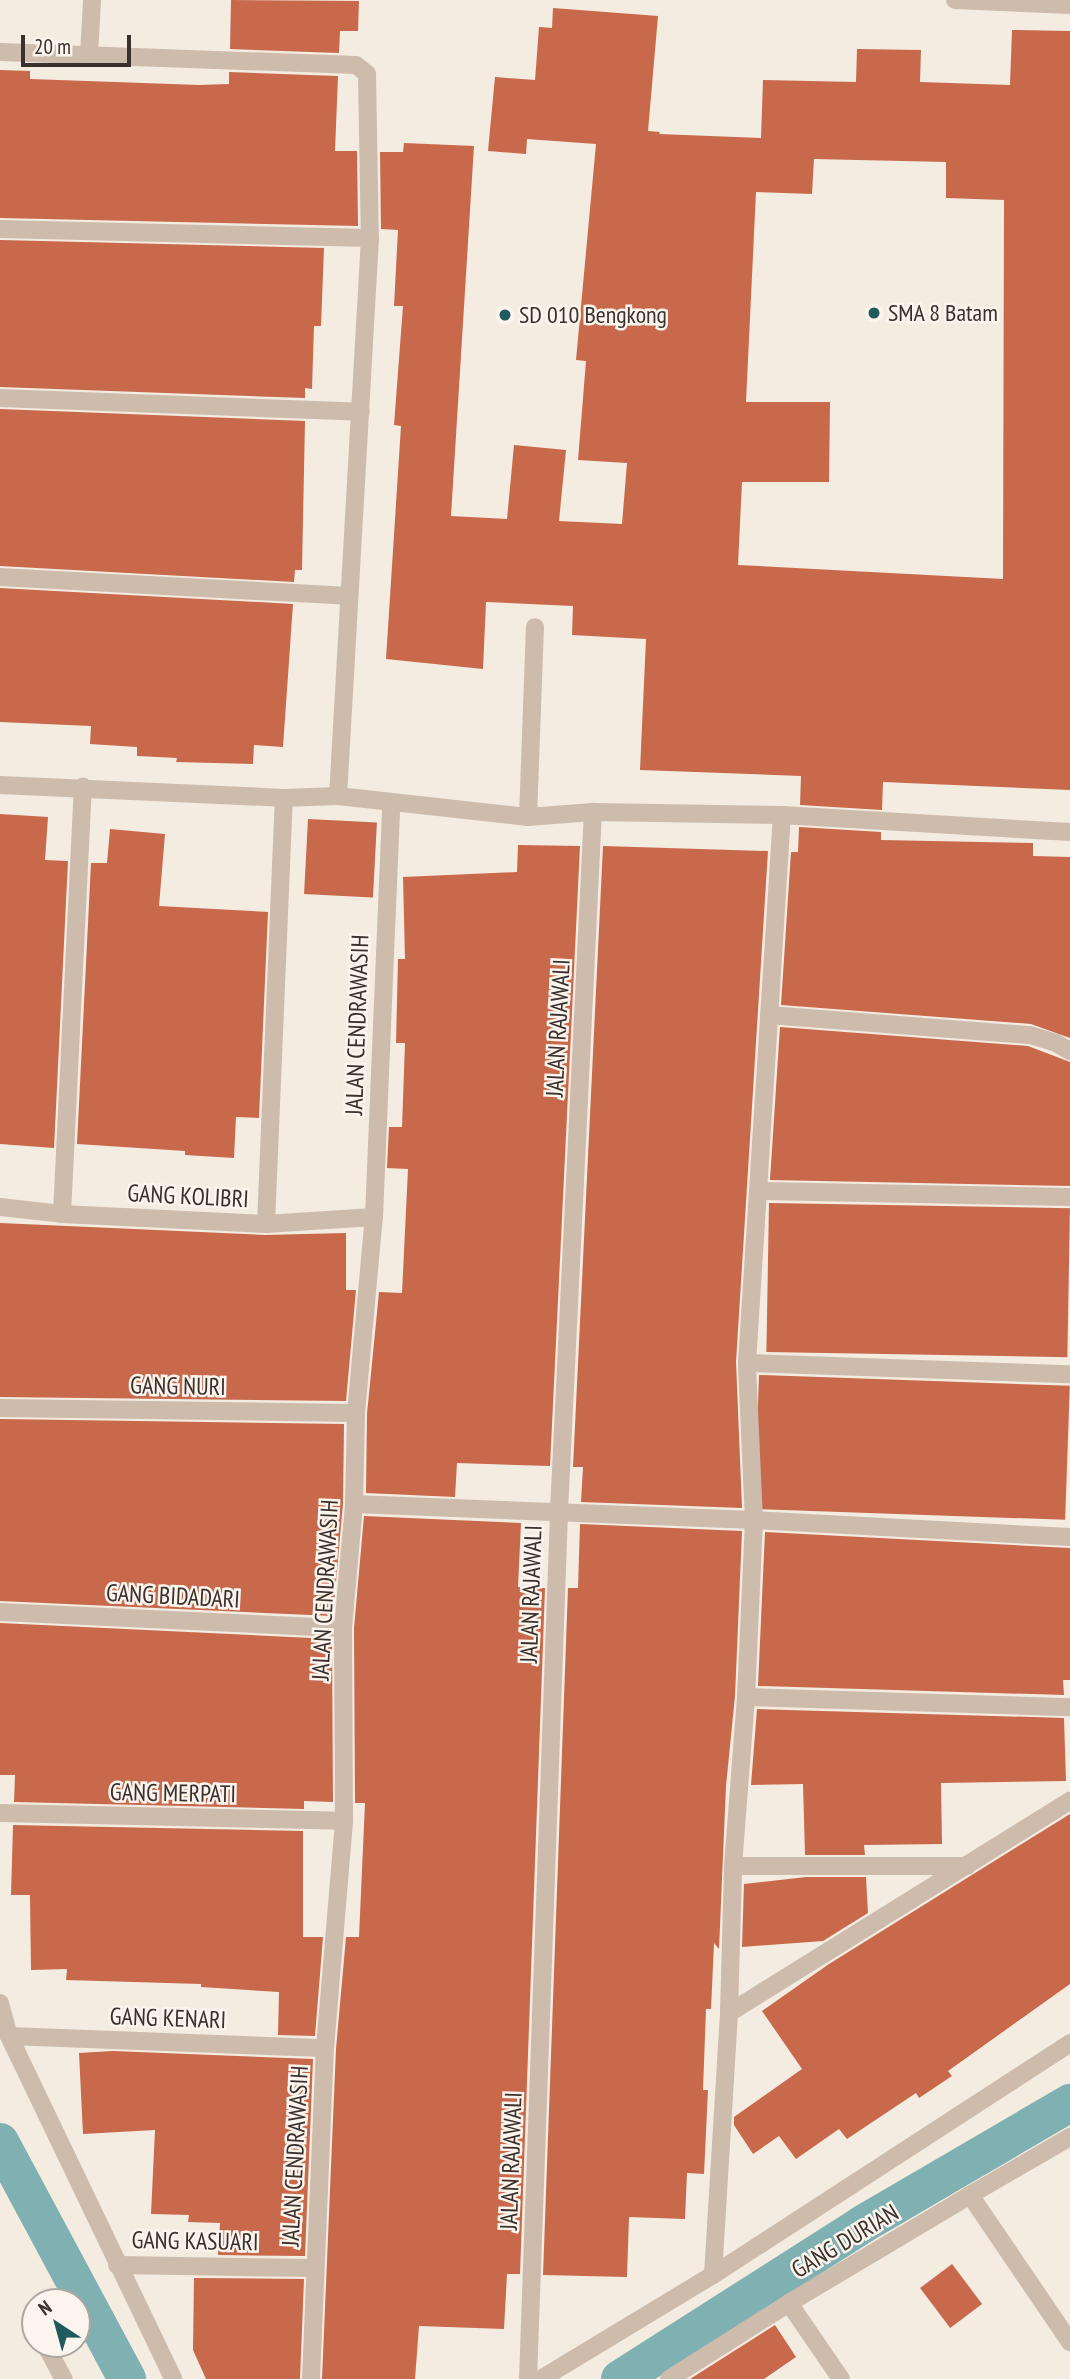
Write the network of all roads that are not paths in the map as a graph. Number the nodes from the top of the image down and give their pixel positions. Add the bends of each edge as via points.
1 (92, 0) edge
2 (954, 0) edge
3 (1068, 3) edge
4 (0, 52) edge
5 (89, 55) junction
6 (0, 229) edge
7 (370, 238) junction
8 (0, 398) edge
9 (361, 412) junction
10 (0, 577) edge
11 (348, 596) junction
12 (535, 627) dead end
13 (0, 785) edge
14 (83, 787) junction
15 (338, 796) junction
16 (284, 798) junction
17 (391, 804) junction
18 (593, 812) junction
19 (782, 815) junction
20 (528, 817) junction
21 (1070, 832) edge
22 (769, 1014) junction
23 (1070, 1051) edge
24 (760, 1191) junction
25 (1070, 1197) edge
26 (0, 1206) edge
27 (62, 1214) junction
28 (374, 1217) junction
29 (266, 1224) junction
30 (747, 1363) junction
31 (1070, 1374) edge
32 (0, 1408) edge
33 (356, 1413) junction
34 (354, 1504) junction
35 (559, 1511) junction
36 (754, 1520) junction
37 (1070, 1537) edge
38 (0, 1612) edge
39 (344, 1628) junction
40 (746, 1697) junction
41 (1070, 1707) edge
42 (1070, 1801) edge
43 (0, 1813) edge
44 (344, 1821) junction
45 (733, 1866) junction
46 (967, 1866) junction
47 (0, 2003) edge
48 (729, 2013) junction
49 (9, 2036) junction
50 (1070, 2043) edge
51 (325, 2048) junction
52 (1070, 2137) edge
53 (970, 2195) junction
54 (117, 2265) junction
55 (314, 2268) junction
56 (713, 2275) junction
57 (789, 2303) junction
58 (1070, 2342) edge
59 (53, 2358) edge
60 (64, 2379) edge
61 (173, 2379) edge
62 (311, 2379) edge
63 (528, 2379) edge
64 (541, 2379) edge
65 (669, 2379) edge
66 (841, 2379) edge

1 - 5 street
2 - 3 street
4 - 5 street
5 - 7 street via 362,67 369,81
6 - 7 street
7 - 9 street
8 - 9 street
9 - 11 street
10 - 11 street
11 - 15 street
12 - 20 street
13 - 14 street
14 - 16 street
14 - 27 street
15 - 16 street
15 - 17 street
16 - 29 street
17 - 20 street
17 - 28 street, JALAN CENDRAWASIH
18 - 19 street
18 - 20 street
18 - 35 street, JALAN RAJAWALI
19 - 21 street
19 - 22 street
22 - 23 street via 1030,1035
22 - 24 street
24 - 25 street
24 - 30 street
26 - 27 street, GANG KOLIBRI
27 - 29 street, GANG KOLIBRI
28 - 29 street, GANG KOLIBRI
28 - 33 street, JALAN CENDRAWASIH
30 - 31 street
30 - 36 street
32 - 33 street, GANG NURI
33 - 34 street, JALAN CENDRAWASIH
34 - 35 street
34 - 39 street, JALAN CENDRAWASIH
35 - 36 street
35 - 63 street, JALAN RAJAWALI
36 - 37 street
36 - 40 street
38 - 39 street, GANG BIDADARI
39 - 44 street, JALAN CENDRAWASIH
40 - 41 street
40 - 45 street
42 - 46 street
43 - 44 street, GANG MERPATI
44 - 51 street, JALAN CENDRAWASIH
45 - 46 street
45 - 48 street
46 - 48 street
47 - 49 street
48 - 56 street
49 - 51 street, GANG KENARI
49 - 54 street
50 - 56 street
51 - 55 street, JALAN CENDRAWASIH
52 - 53 street, GANG DURIAN
53 - 57 street, GANG DURIAN
53 - 58 street
54 - 55 street, GANG KASUARI
54 - 61 street
55 - 62 street, JALAN CENDRAWASIH
56 - 64 street
57 - 65 street
57 - 66 street, GANG DURIAN
59 - 60 street

